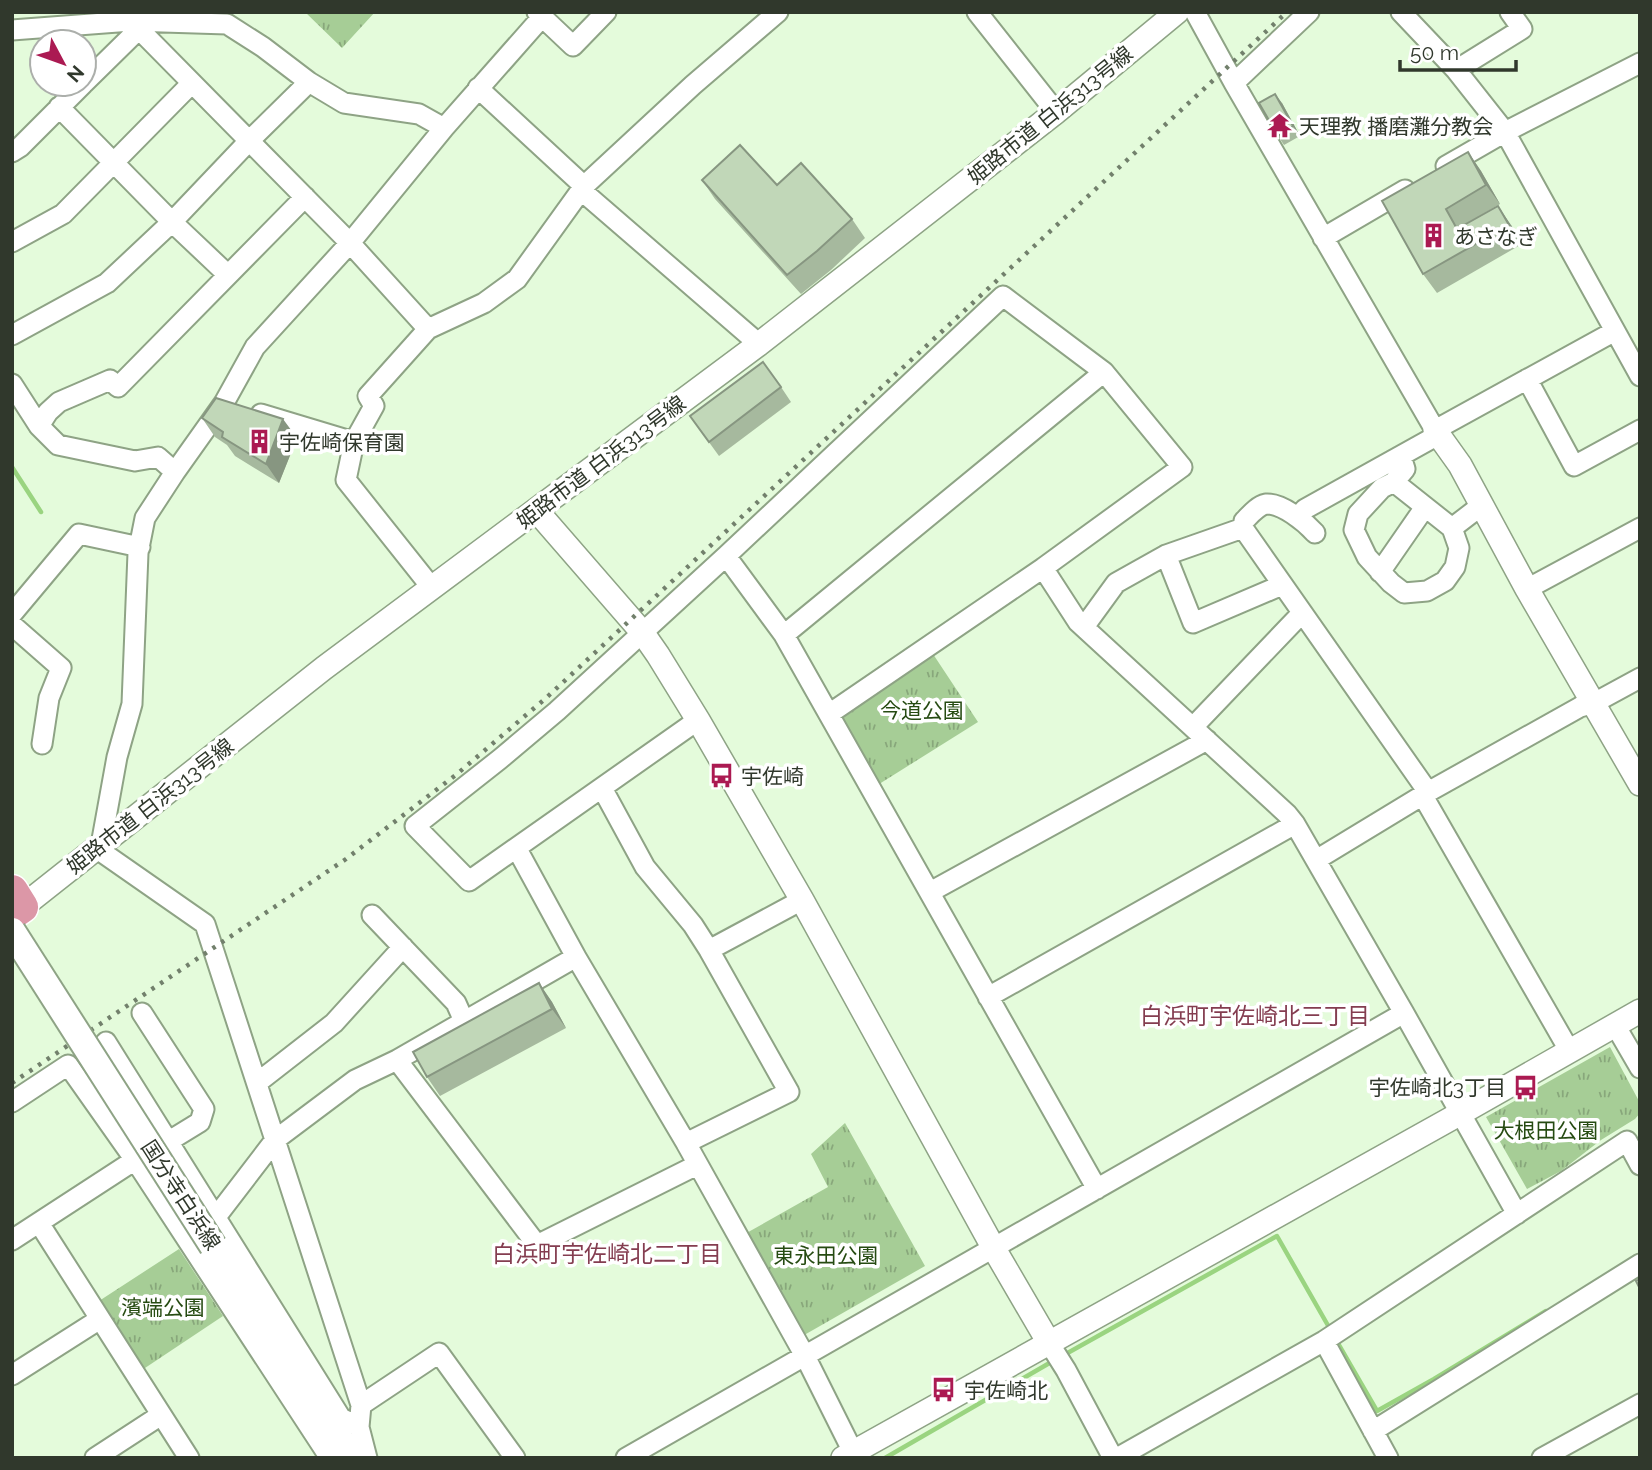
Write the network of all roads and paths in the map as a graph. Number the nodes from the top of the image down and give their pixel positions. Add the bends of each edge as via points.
1 (606, 12) edge
2 (778, 12) edge
3 (978, 12) edge
4 (1177, 12) edge
5 (1195, 12) edge
6 (1309, 12) edge
7 (1401, 12) edge
8 (1510, 12) edge
9 (540, 15) edge
10 (131, 21) edge
11 (12, 30) edge
12 (1640, 63) edge
13 (98, 64) edge
14 (1456, 70) junction
15 (309, 82) junction
16 (192, 83) junction
17 (1234, 83) junction
18 (478, 88) junction
19 (68, 98) edge
20 (59, 107) junction
21 (1056, 112) junction
22 (444, 128) junction
23 (1505, 132) junction
24 (249, 141) junction
25 (12, 152) edge
26 (114, 162) junction
27 (583, 189) junction
28 (305, 197) junction
29 (173, 222) junction
30 (1323, 238) junction
31 (12, 242) edge
32 (350, 243) junction
33 (228, 275) junction
34 (428, 329) junction
35 (1615, 331) junction
36 (12, 335) edge
37 (759, 344) junction
38 (1104, 372) junction
39 (1639, 373) edge
40 (1527, 379) junction
41 (12, 384) edge
42 (224, 403) junction
43 (38, 426) junction
44 (1640, 430) edge
45 (1437, 433) junction
46 (354, 442) junction
47 (1401, 456) junction
48 (175, 472) junction
49 (1394, 482) junction
50 (1482, 505) junction
51 (1425, 507) junction
52 (536, 510) junction
53 (1298, 517) junction
54 (1243, 528) junction
55 (1452, 528) junction
56 (1640, 528) edge
57 (1315, 533) dead end
58 (140, 547) junction
59 (1166, 555) junction
60 (726, 556) junction
61 (1043, 568) junction
62 (1380, 572) junction
63 (1282, 585) junction
64 (432, 587) junction
65 (1527, 589) junction
66 (1302, 612) junction
67 (12, 614) edge
68 (12, 625) edge
69 (1084, 627) junction
70 (642, 632) junction
71 (784, 635) junction
72 (1640, 678) edge
73 (1594, 703) junction
74 (829, 714) junction
75 (698, 720) junction
76 (1200, 733) junction
77 (42, 744) dead end
78 (1640, 784) edge
79 (602, 788) junction
80 (1425, 794) junction
81 (1295, 824) junction
82 (99, 846) junction
83 (517, 849) junction
84 (1316, 860) junction
85 (930, 892) junction
86 (802, 900) junction
87 (15, 911) edge
88 (372, 915) dead end
89 (403, 947) junction
90 (709, 950) junction
91 (576, 957) junction
92 (988, 997) junction
93 (1640, 1011) edge
94 (142, 1013) dead end
95 (1405, 1013) junction
96 (464, 1021) junction
97 (1615, 1025) junction
98 (106, 1042) dead end
99 (1569, 1050) junction
100 (397, 1060) junction
101 (1640, 1068) edge
102 (257, 1083) junction
103 (12, 1102) edge
104 (1461, 1113) junction
105 (275, 1140) junction
106 (169, 1142) junction
107 (685, 1143) junction
108 (135, 1160) junction
109 (697, 1165) junction
110 (1640, 1165) edge
111 (1097, 1189) junction
112 (1517, 1214) junction
113 (216, 1217) junction
114 (39, 1223) junction
115 (12, 1240) edge
116 (993, 1247) junction
117 (1640, 1264) edge
118 (100, 1319) junction
119 (1324, 1341) junction
120 (1049, 1343) junction
121 (805, 1356) junction
122 (12, 1375) edge
123 (1640, 1404) edge
124 (361, 1405) junction
125 (161, 1415) junction
126 (359, 1427) junction
127 (1373, 1431) junction
128 (848, 1455) edge
129 (94, 1458) edge
130 (188, 1458) edge
131 (330, 1458) edge
132 (352, 1458) edge
133 (367, 1458) edge
134 (515, 1458) edge
135 (626, 1458) edge
136 (1115, 1458) edge
137 (1388, 1458) edge
138 (1542, 1458) edge

1 - 9 street via 573,46
2 - 27 street
3 - 21 street
4 - 21 street, 姫路市道 白浜313号線
5 - 17 street
6 - 17 street
7 - 14 street
8 - 14 street via 1522,29
9 - 18 street
10 - 11 street
10 - 13 street
10 - 15 street via 227,24
10 - 16 street
12 - 23 street
14 - 23 street
15 - 22 street via 344,103 419,114
15 - 24 street
16 - 24 street
16 - 26 street
17 - 30 street
18 - 22 street
18 - 27 street
19 - 20 street
20 - 25 street
20 - 26 street
21 - 37 street, 姫路市道 白浜313号線
22 - 32 street
23 - 30 street
23 - 35 street
24 - 28 street
24 - 29 street
26 - 29 street
26 - 31 street via 63,214
27 - 34 street via 517,279 484,303
27 - 37 street
28 - 32 street
28 - 33 street
29 - 33 street
29 - 36 street via 107,283
30 - 45 street
32 - 34 street
32 - 42 street via 255,346
33 - 43 street via 118,387 110,380 59,402
34 - 46 street via 368,396 374,406
35 - 39 street
35 - 40 street
37 - 52 street, 姫路市道 白浜313号線
38 - 60 street via 1003,296
38 - 61 street via 1182,467
38 - 71 street
40 - 44 street via 1574,466
40 - 45 street
41 - 43 street
42 - 46 street
42 - 48 street
43 - 48 street via 58,445 135,461 158,457
45 - 47 street
45 - 50 street
46 - 64 street via 346,481
47 - 49 street via 1405,469
47 - 53 street via 1304,509
48 - 58 street via 145,519
49 - 51 street
49 - 62 street via 1358,514 1354,530
50 - 55 street
50 - 65 street
51 - 55 street
51 - 62 street
52 - 64 street, 姫路市道 白浜313号線
52 - 70 street
53 - 54 street via 1266,504 1244,521
53 - 57 street
54 - 59 street
54 - 63 street
55 - 62 street via 1459,548 1455,567 1445,581 1427,591 1404,593
56 - 65 street
58 - 67 street via 79,534
58 - 82 street via 132,704
59 - 63 street via 1193,623
59 - 69 street via 1116,583
60 - 70 street
60 - 71 street
61 - 69 street
61 - 74 street
63 - 66 street
64 - 82 street, 姫路市道 白浜313号線
65 - 73 street
66 - 76 street
66 - 80 street
68 - 77 street via 61,668 49,698
69 - 76 street
70 - 75 street
70 - 83 street via 557,711 415,826 470,881
71 - 74 street
72 - 73 street
73 - 78 street
73 - 80 street
74 - 85 street
75 - 79 street
75 - 86 street
76 - 81 street
76 - 85 street
79 - 83 street
79 - 90 street via 645,867
80 - 84 street
80 - 99 street
81 - 84 street
81 - 92 street
82 - 87 street, 姫路市道 白浜313号線
82 - 102 street via 205,924
83 - 91 street
84 - 95 street
85 - 92 street
86 - 90 street
86 - 116 street
87 - 132 main road, 国分寺白浜線, bridge via 213,1246
88 - 89 street
89 - 96 street via 456,1003
89 - 102 street via 334,1023
90 - 107 street via 789,1092
91 - 96 street
91 - 107 street
92 - 111 street
93 - 97 street
94 - 106 street via 204,1109 200,1122
95 - 104 street
95 - 111 street
96 - 100 street
97 - 99 street
97 - 101 street
98 - 106 street
99 - 104 street
100 - 105 street via 355,1080
100 - 109 street via 537,1245
102 - 105 street
103 - 108 street via 68,1065
104 - 112 street
104 - 120 street
105 - 113 street
105 - 124 street
106 - 113 street
107 - 109 street
108 - 114 street
108 - 131 street
109 - 121 street
110 - 112 street via 1627,1141
111 - 116 street
112 - 119 street
113 - 126 street via 341,1418
114 - 115 street
114 - 118 street
116 - 120 street
116 - 121 street
117 - 127 street
118 - 122 street
118 - 125 street
119 - 127 street
119 - 136 street
120 - 128 street
120 - 136 street
121 - 128 street
121 - 135 street
123 - 138 street
124 - 126 street
124 - 134 street via 439,1353
125 - 129 street
125 - 130 street
126 - 133 street
127 - 137 street

